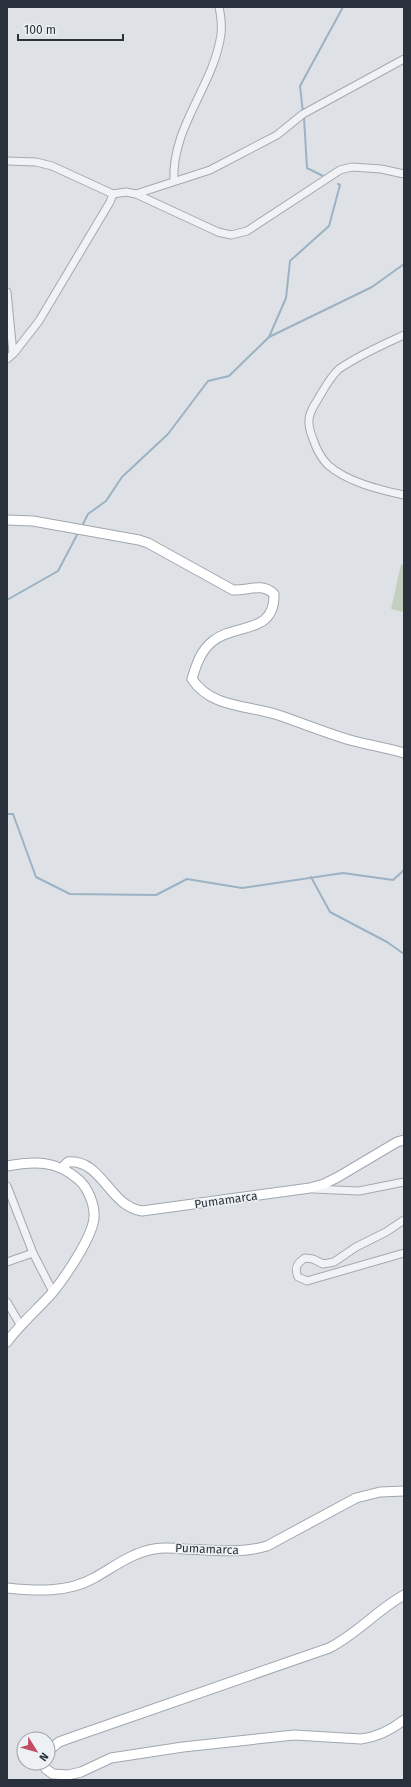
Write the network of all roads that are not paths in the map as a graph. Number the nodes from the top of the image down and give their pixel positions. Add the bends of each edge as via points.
1 (219, 7) edge
2 (404, 60) edge
3 (7, 161) edge
4 (404, 174) edge
5 (174, 181) junction
6 (113, 194) junction
7 (136, 194) junction
8 (7, 292) edge
9 (404, 335) edge
10 (10, 353) edge
11 (7, 359) edge
12 (404, 495) edge
13 (7, 520) edge
14 (404, 753) edge
15 (404, 1140) edge
16 (7, 1166) edge
17 (62, 1168) junction
18 (404, 1182) edge
19 (7, 1186) edge
20 (310, 1188) junction
21 (404, 1220) edge
22 (34, 1253) junction
23 (404, 1253) edge
24 (7, 1262) edge
25 (52, 1292) junction
26 (7, 1302) edge
27 (21, 1326) junction
28 (7, 1342) edge
29 (404, 1491) edge
30 (7, 1588) edge
31 (404, 1595) edge
32 (404, 1720) edge
33 (56, 1744) edge
34 (49, 1771) edge

1 - 5 street via 221,33 217,54 181,135
2 - 5 street via 303,114 277,135 210,170
3 - 6 street via 36,162 52,166
4 - 7 street via 352,167 340,170 257,226 231,235 218,232
5 - 7 street
6 - 7 street
6 - 10 street via 39,321
8 - 10 street
9 - 12 street via 338,370 314,405 308,424 316,447 328,465 341,474 375,488
10 - 11 street
13 - 14 main road via 33,521 139,540 233,590 257,587 268,589 274,594 274,603 264,619 258,624 214,640 206,648 192,679 197,687 232,705 276,714 329,734
15 - 20 main road, Pumamarca via 324,1184
16 - 17 main road via 29,1163 51,1164
17 - 20 main road, Pumamarca via 68,1162 74,1161 90,1168 123,1203 132,1210 142,1211
17 - 25 main road via 84,1184 91,1200 94,1220 72,1266
18 - 20 street via 359,1191
19 - 22 street
21 - 23 street via 334,1262 323,1264 305,1258 296,1267 296,1273 306,1281
22 - 24 street
22 - 25 street
25 - 27 main road
26 - 27 street
27 - 28 main road
29 - 30 main road, Pumamarca via 380,1492 356,1498 257,1549 153,1549 130,1556 94,1579 74,1586 40,1590
31 - 33 main road via 329,1648
32 - 34 main road via 389,1731 361,1740 294,1735 183,1747 112,1758 68,1775 53,1774

